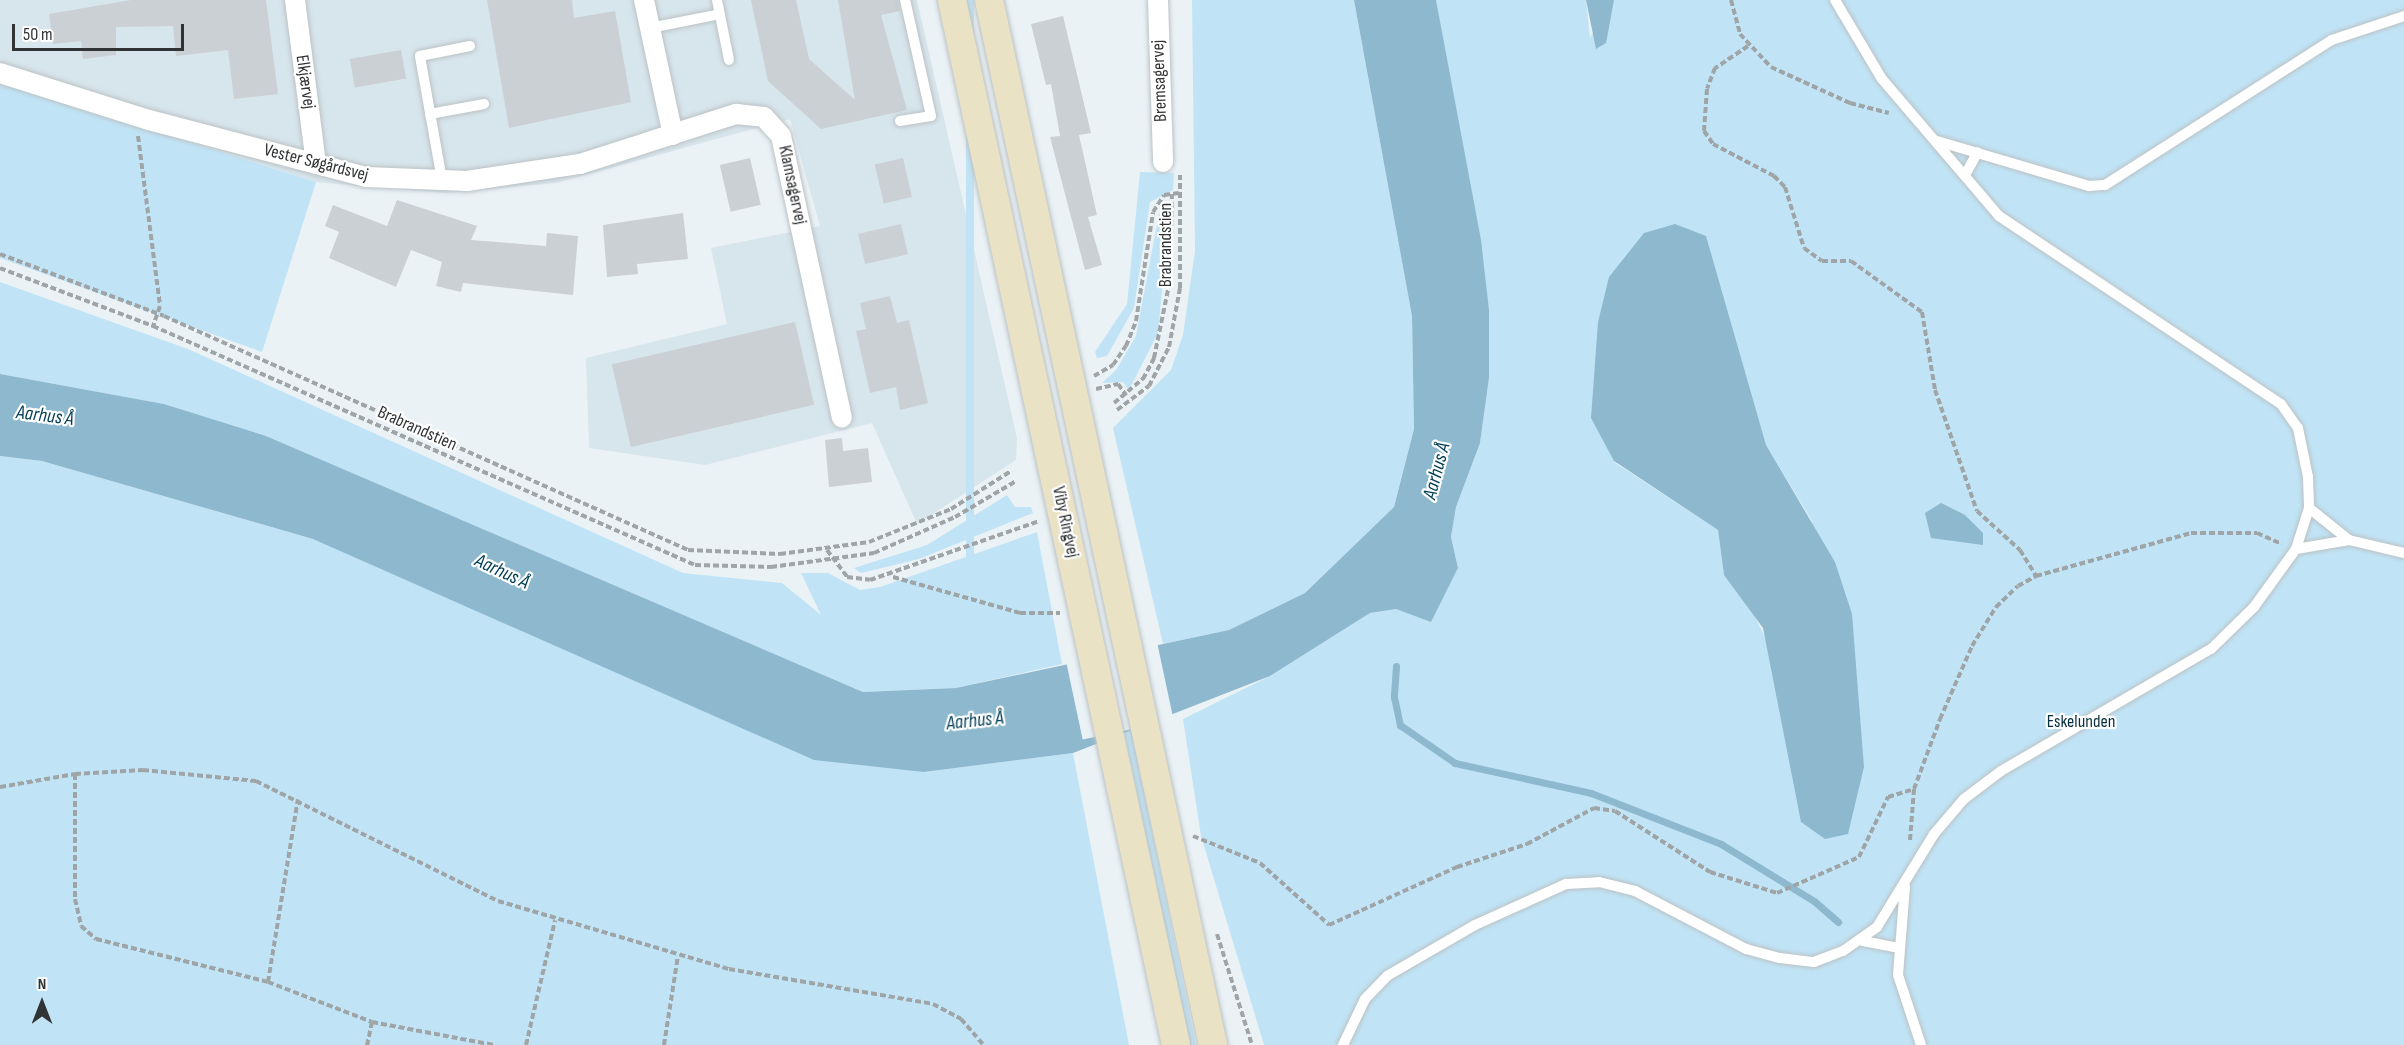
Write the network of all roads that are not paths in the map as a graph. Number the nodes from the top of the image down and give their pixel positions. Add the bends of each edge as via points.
1 (295, 0) edge
2 (644, 0) edge
3 (717, 0) edge
4 (905, 0) edge
5 (952, 0) edge
6 (989, 0) edge
7 (1158, 0) edge
8 (1835, 0) edge
9 (720, 14) junction
10 (2404, 16) edge
11 (650, 28) junction
12 (470, 46) dead end
13 (729, 60) dead end
14 (0, 74) edge
15 (484, 104) dead end
16 (430, 114) junction
17 (900, 121) dead end
18 (673, 135) junction
19 (1937, 141) junction
20 (1978, 153) junction
21 (1163, 162) dead end
22 (316, 164) junction
23 (1965, 175) junction
24 (442, 180) junction
25 (842, 417) dead end
26 (2309, 508) junction
27 (2349, 540) junction
28 (2296, 549) junction
29 (2404, 553) edge
30 (1176, 874) junction
31 (1906, 880) junction
32 (1863, 941) junction
33 (1898, 948) junction
34 (1176, 1045) edge
35 (1213, 1045) edge
36 (1231, 1045) edge
37 (1343, 1045) edge
38 (1921, 1045) edge

1 - 22 street, Elkjærvej
2 - 11 street
3 - 9 lane
4 - 17 lane via 931,116
5 - 34 main road, Viby Ringvej
6 - 30 main road, Viby Ringvej
7 - 21 street, Bremsagervej
8 - 19 lane via 1882,79
9 - 11 lane
9 - 13 lane
10 - 20 lane via 2332,40 2105,185 2089,186
11 - 18 street
12 - 16 lane via 420,56
14 - 22 street, Vester Søgårdsvej via 143,118
15 - 16 lane
16 - 24 lane
18 - 24 street, Vester Søgårdsvej via 580,164
18 - 25 street, Klamsagervej via 750,114 764,117 778,130
19 - 20 lane
19 - 23 lane
20 - 23 lane via 1968,160
22 - 24 street, Vester Søgårdsvej via 366,177
23 - 26 lane via 1999,216 2281,404 2298,428
26 - 27 lane
26 - 28 lane
27 - 28 lane
27 - 29 lane
28 - 31 lane via 2254,607 2211,649 2001,771 1964,799 1934,834
30 - 35 main road, Viby Ringvej
30 - 36 main road
31 - 32 lane
31 - 33 lane
32 - 33 lane
32 - 37 lane via 1814,962 1780,958 1746,949 1614,884 1566,884 1475,925 1387,976 1365,999
33 - 38 lane via 1898,975

